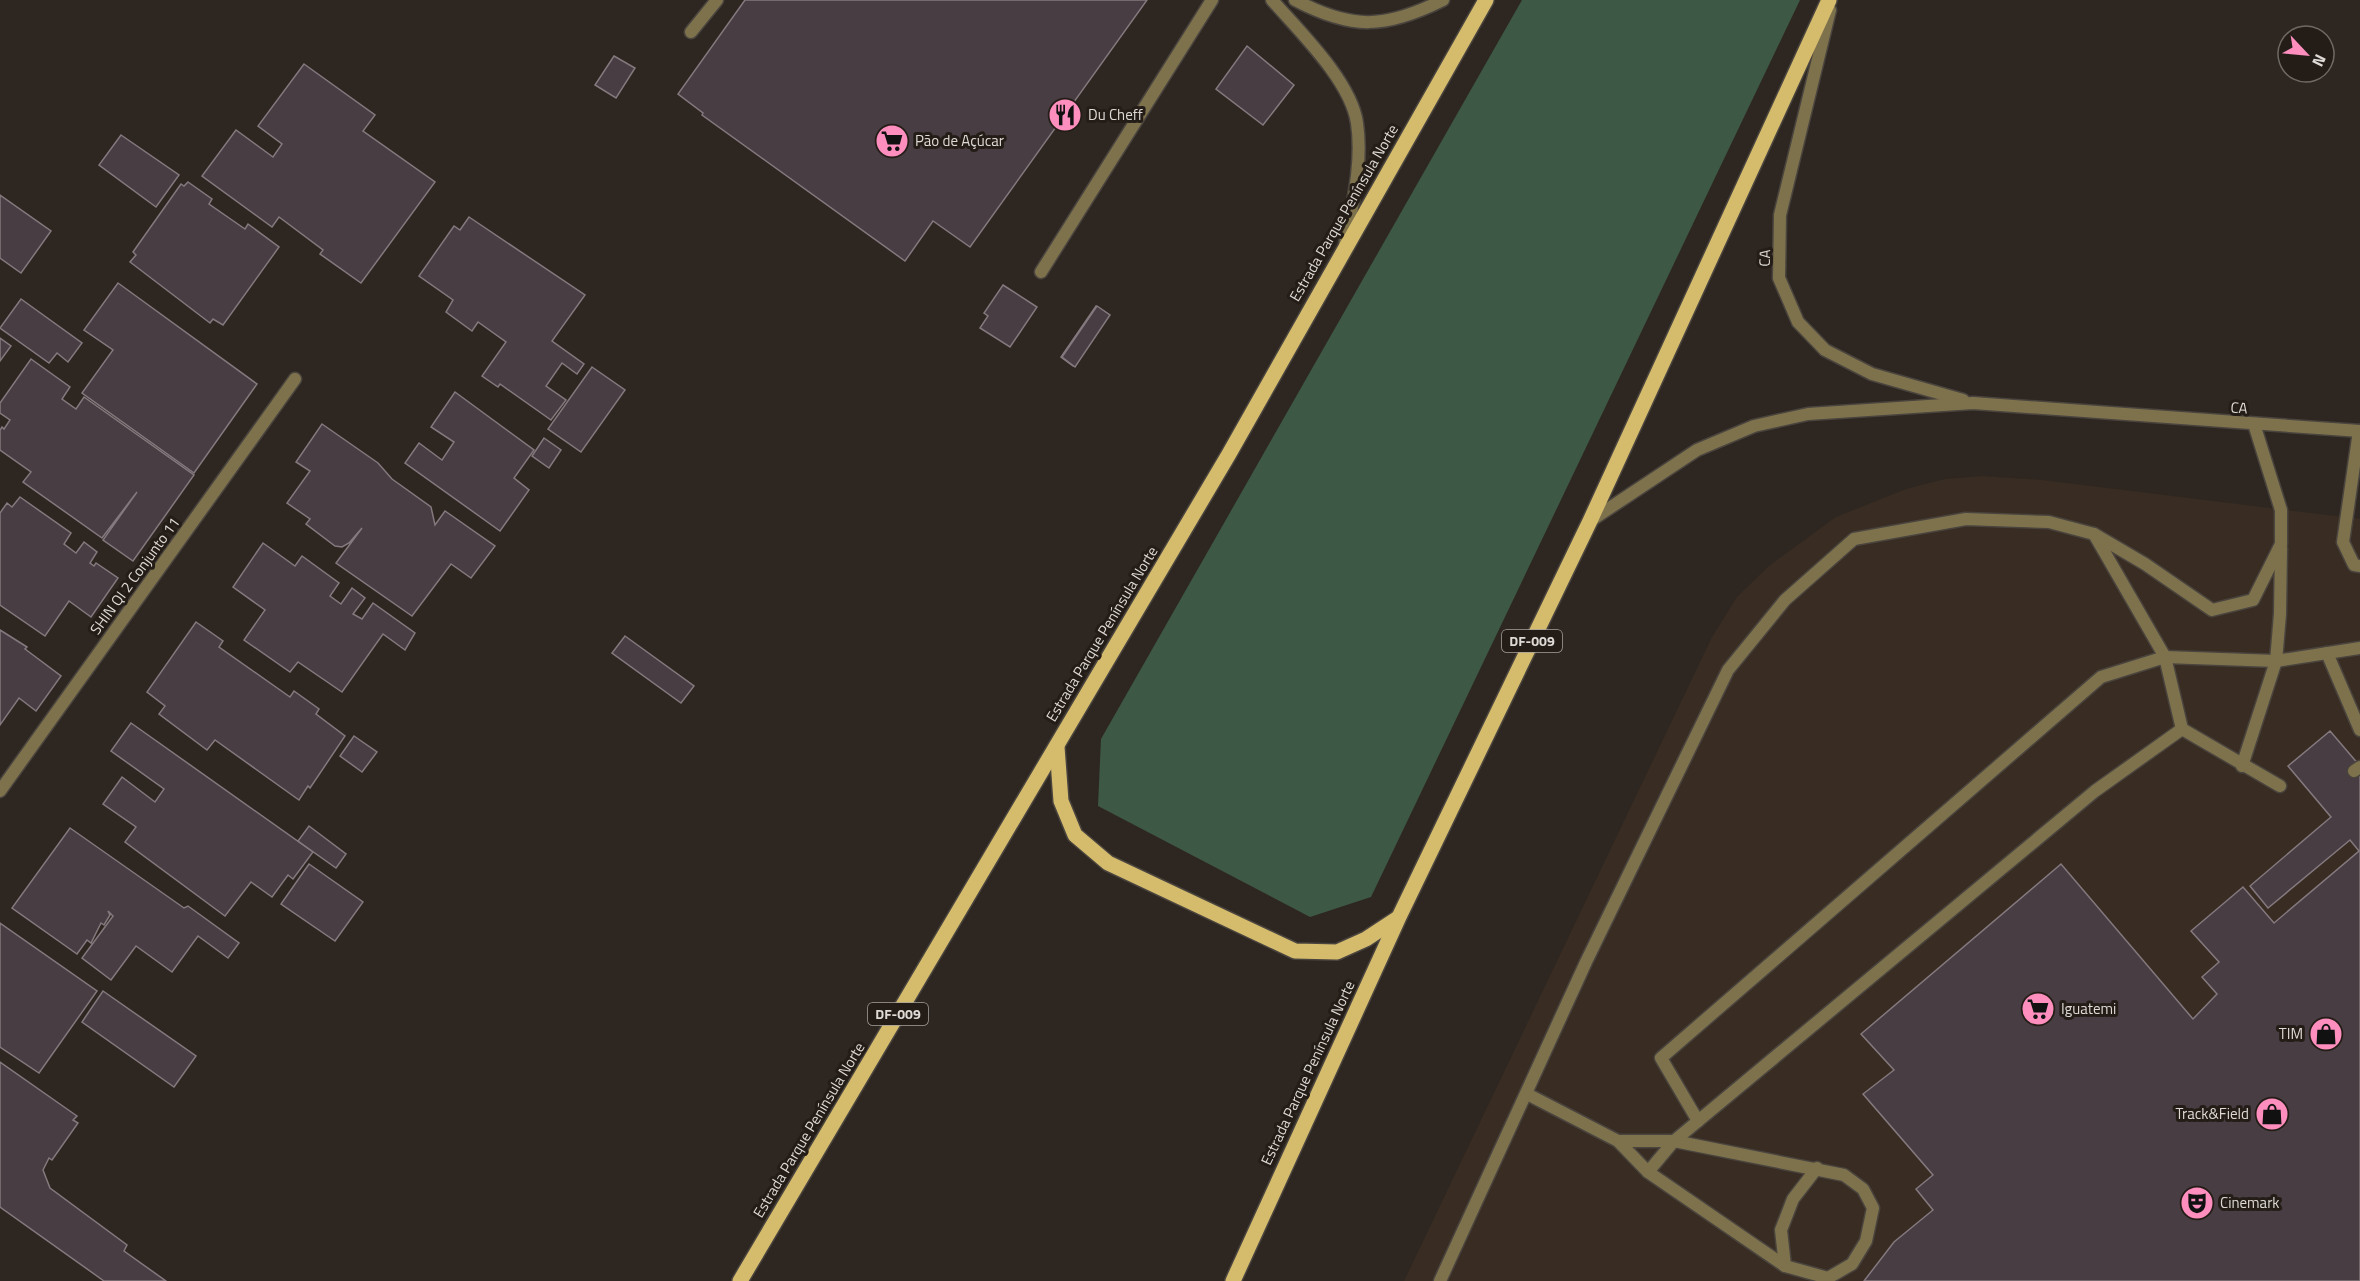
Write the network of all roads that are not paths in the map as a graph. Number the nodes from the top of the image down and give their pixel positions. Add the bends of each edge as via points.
1 (717, 0) edge
2 (1212, 0) edge
3 (1272, 0) edge
4 (1294, 0) edge
5 (1443, 0) edge
6 (1486, 0) edge
7 (1831, 0) edge
8 (691, 32) dead end
9 (1344, 248) junction
10 (1041, 272) dead end
11 (295, 379) dead end
12 (1972, 403) junction
13 (2254, 424) junction
14 (2359, 431) edge
15 (1590, 521) junction
16 (2094, 534) junction
17 (2281, 544) junction
18 (2358, 569) edge
19 (2360, 648) edge
20 (2327, 653) junction
21 (2165, 657) junction
22 (2276, 661) junction
23 (2182, 729) junction
24 (2360, 730) edge
25 (1056, 747) junction
26 (2242, 766) junction
27 (2280, 786) dead end
28 (0, 791) edge
29 (1399, 917) junction
30 (1527, 1094) junction
31 (1698, 1121) junction
32 (1618, 1141) junction
33 (1674, 1141) junction
34 (1817, 1168) junction
35 (1648, 1172) junction
36 (1785, 1266) junction
37 (740, 1281) edge
38 (1233, 1281) edge
39 (1440, 1281) edge

1 - 8 street
2 - 10 street
3 - 9 street via 1340,81 1357,121 1358,170
4 - 5 street via 1327,17 1364,24 1405,17
6 - 9 main road, Estrada Parque Península Norte / DF-009
7 - 12 street, CA via 1780,215 1779,278 1798,322 1825,350 1872,374
7 - 15 main road, Estrada Parque Península Norte / DF-009
9 - 25 main road, Estrada Parque Península Norte / DF-009 via 1229,454
11 - 28 street, SHIN QI 2 Conjunto 11
12 - 13 street, CA
12 - 15 street, CA via 1808,414 1754,426 1697,450
13 - 14 street, CA
13 - 17 street via 2282,510
14 - 18 street via 2343,542
15 - 29 main road, Estrada Parque Península Norte / DF-009
16 - 17 street via 2212,610 2253,600
16 - 21 street
16 - 30 street via 2049,522 1966,519 1854,538 1785,600 1728,670 1586,962
17 - 22 street
19 - 20 street
20 - 22 street
20 - 24 street
21 - 22 street
21 - 23 street
21 - 31 street via 2101,677 1661,1058
22 - 26 street
23 - 26 street
23 - 31 street via 2095,791
25 - 29 main road via 1061,801 1075,835 1108,863 1295,951 1337,951 1366,939
25 - 37 main road, Estrada Parque Península Norte / DF-009
26 - 27 street
29 - 38 main road, Estrada Parque Península Norte / DF-009
30 - 32 street
30 - 39 street
31 - 33 street
32 - 33 street
32 - 35 street
33 - 34 street
33 - 35 street
34 - 36 street via 1793,1199 1781,1230
34 - 36 street via 1844,1175 1863,1189 1873,1208 1866,1241 1852,1264 1828,1278
35 - 36 street

